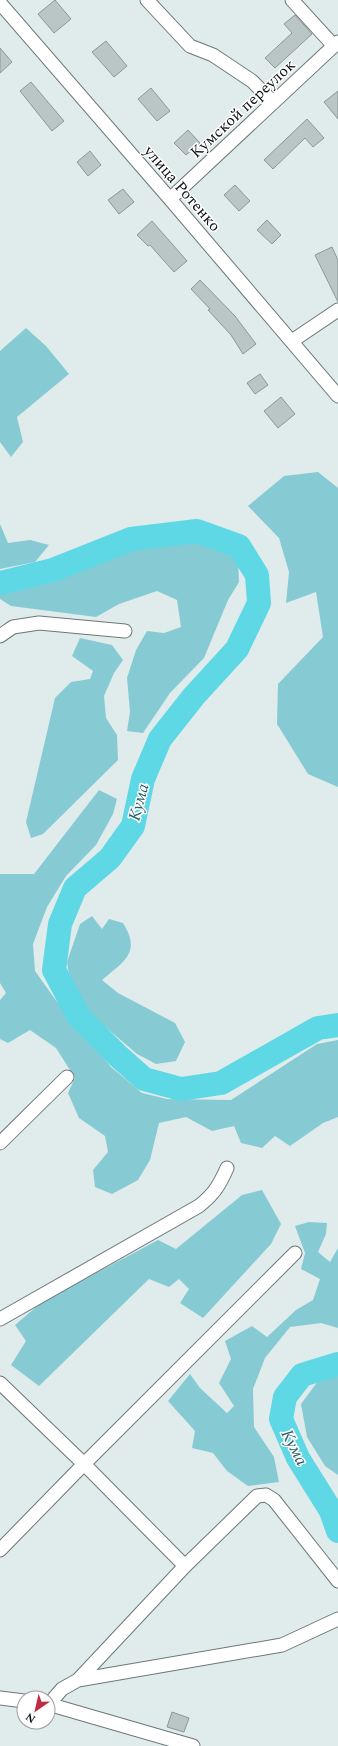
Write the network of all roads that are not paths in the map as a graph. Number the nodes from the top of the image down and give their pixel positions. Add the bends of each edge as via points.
1 (146, 0) edge
2 (292, 0) edge
3 (0, 3) edge
4 (336, 44) edge
5 (274, 102) junction
6 (170, 199) junction
7 (338, 310) edge
8 (292, 341) junction
9 (338, 396) edge
10 (125, 631) dead end
11 (0, 636) edge
12 (67, 1077) dead end
13 (0, 1143) edge
14 (227, 1168) dead end
15 (296, 1253) dead end
16 (0, 1319) edge
17 (0, 1383) edge
18 (84, 1464) junction
19 (0, 1550) edge
20 (185, 1566) junction
21 (338, 1581) edge
22 (338, 1619) edge
23 (78, 1680) junction
24 (56, 1696) edge
25 (0, 1698) edge
26 (16, 1700) edge
27 (56, 1706) edge
28 (193, 1746) edge

1 - 5 street via 190,46 213,55 252,81
2 - 4 street
3 - 6 street, улица Ротенко
4 - 5 street, Кумской переулок
5 - 6 street, Кумской переулок
6 - 8 street, улица Ротенко
7 - 8 street
8 - 9 street, улица Ротенко
10 - 11 street via 39,623 13,627
12 - 13 street
14 - 16 street via 218,1187 199,1206
15 - 18 street
17 - 18 street
18 - 19 street
18 - 20 street
20 - 21 street via 258,1496 266,1495 274,1500
20 - 23 street
22 - 23 street via 282,1645
23 - 24 street via 62,1689
25 - 26 street
27 - 28 street

